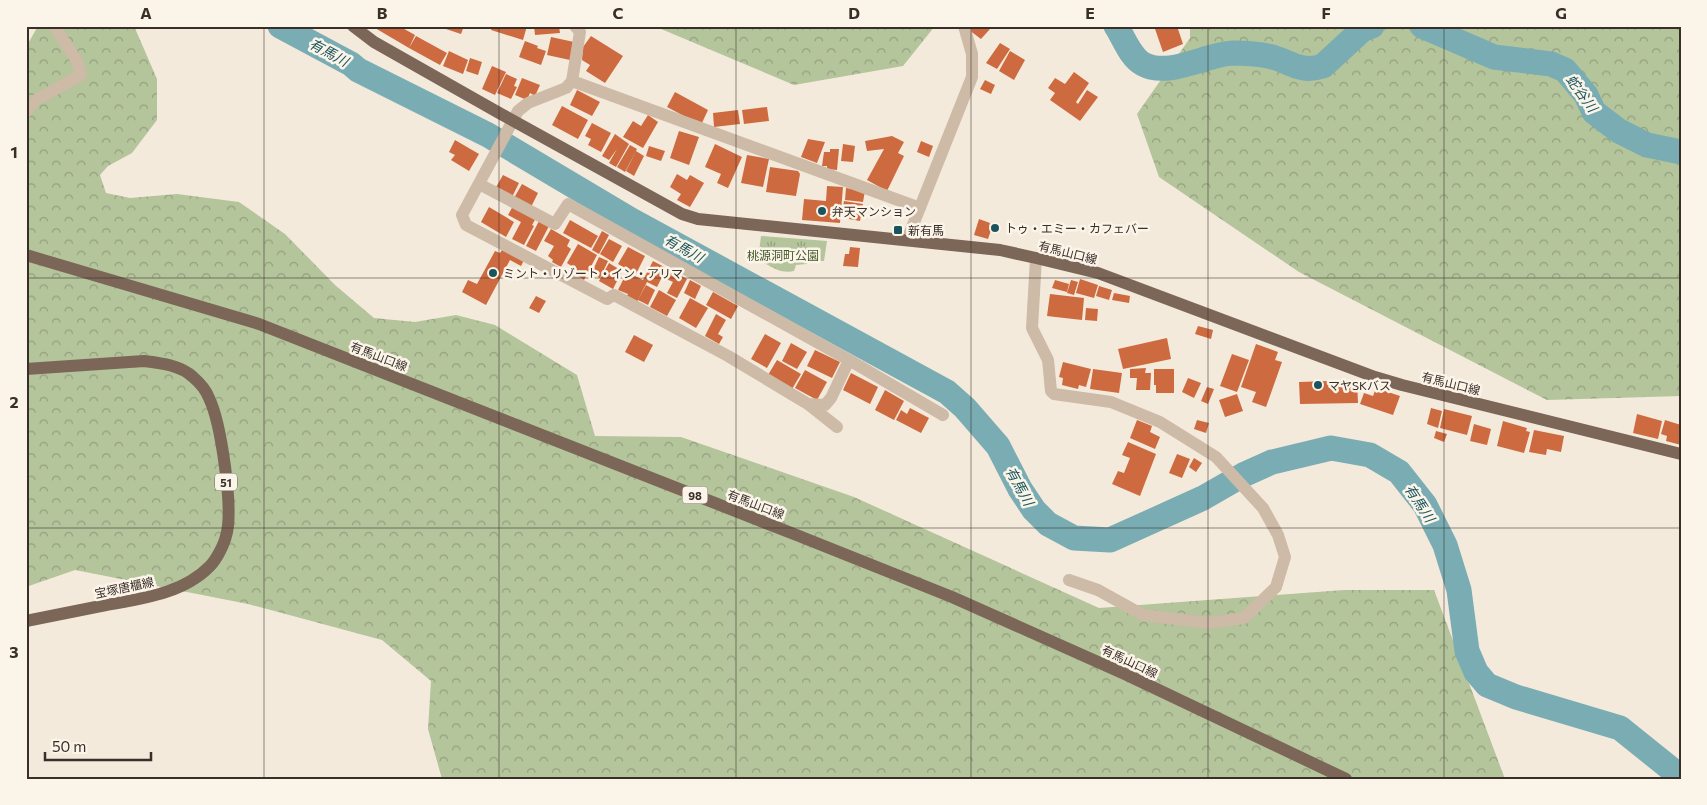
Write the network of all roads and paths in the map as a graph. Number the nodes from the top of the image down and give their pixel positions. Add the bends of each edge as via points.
1 (54, 26) edge
2 (353, 26) edge
3 (575, 26) edge
4 (964, 26) edge
5 (572, 81) junction
6 (26, 112) edge
7 (510, 125) junction
8 (479, 184) junction
9 (920, 208) junction
10 (907, 240) junction
11 (26, 255) edge
12 (1036, 258) junction
13 (849, 360) junction
14 (26, 369) edge
15 (808, 404) junction
16 (943, 415) dead end
17 (837, 427) dead end
18 (1681, 454) edge
19 (1069, 580) dead end
20 (26, 621) edge
21 (1346, 779) edge

1 - 6 street via 77,61 81,75 36,100
2 - 7 main road, 有馬山口線
3 - 5 street via 580,32
4 - 9 street via 972,54 972,76
5 - 7 street via 566,88 518,111
5 - 9 street
7 - 8 street
7 - 10 main road, 有馬山口線 via 698,219
8 - 13 street via 555,224 568,204
8 - 15 street via 462,215 466,225 607,299 614,295 728,356
9 - 10 street
10 - 12 main road, 有馬山口線 via 1000,250
11 - 21 main road, 有馬山口線 / 98 via 259,324 808,539 952,597 1127,674
12 - 18 main road, 有馬山口線 via 1098,273 1375,377
12 - 19 street via 1032,328 1048,360 1051,391 1111,402 1160,422 1216,457 1263,508 1285,556 1276,587 1244,618 1209,624 1142,615 1098,590
13 - 15 street via 825,405
13 - 16 street
14 - 20 main road, 宝塚唐櫃線 / 51 via 144,361 162,363 192,376 209,397 216,415 230,516 226,538 210,565 189,582 152,597
15 - 17 street

